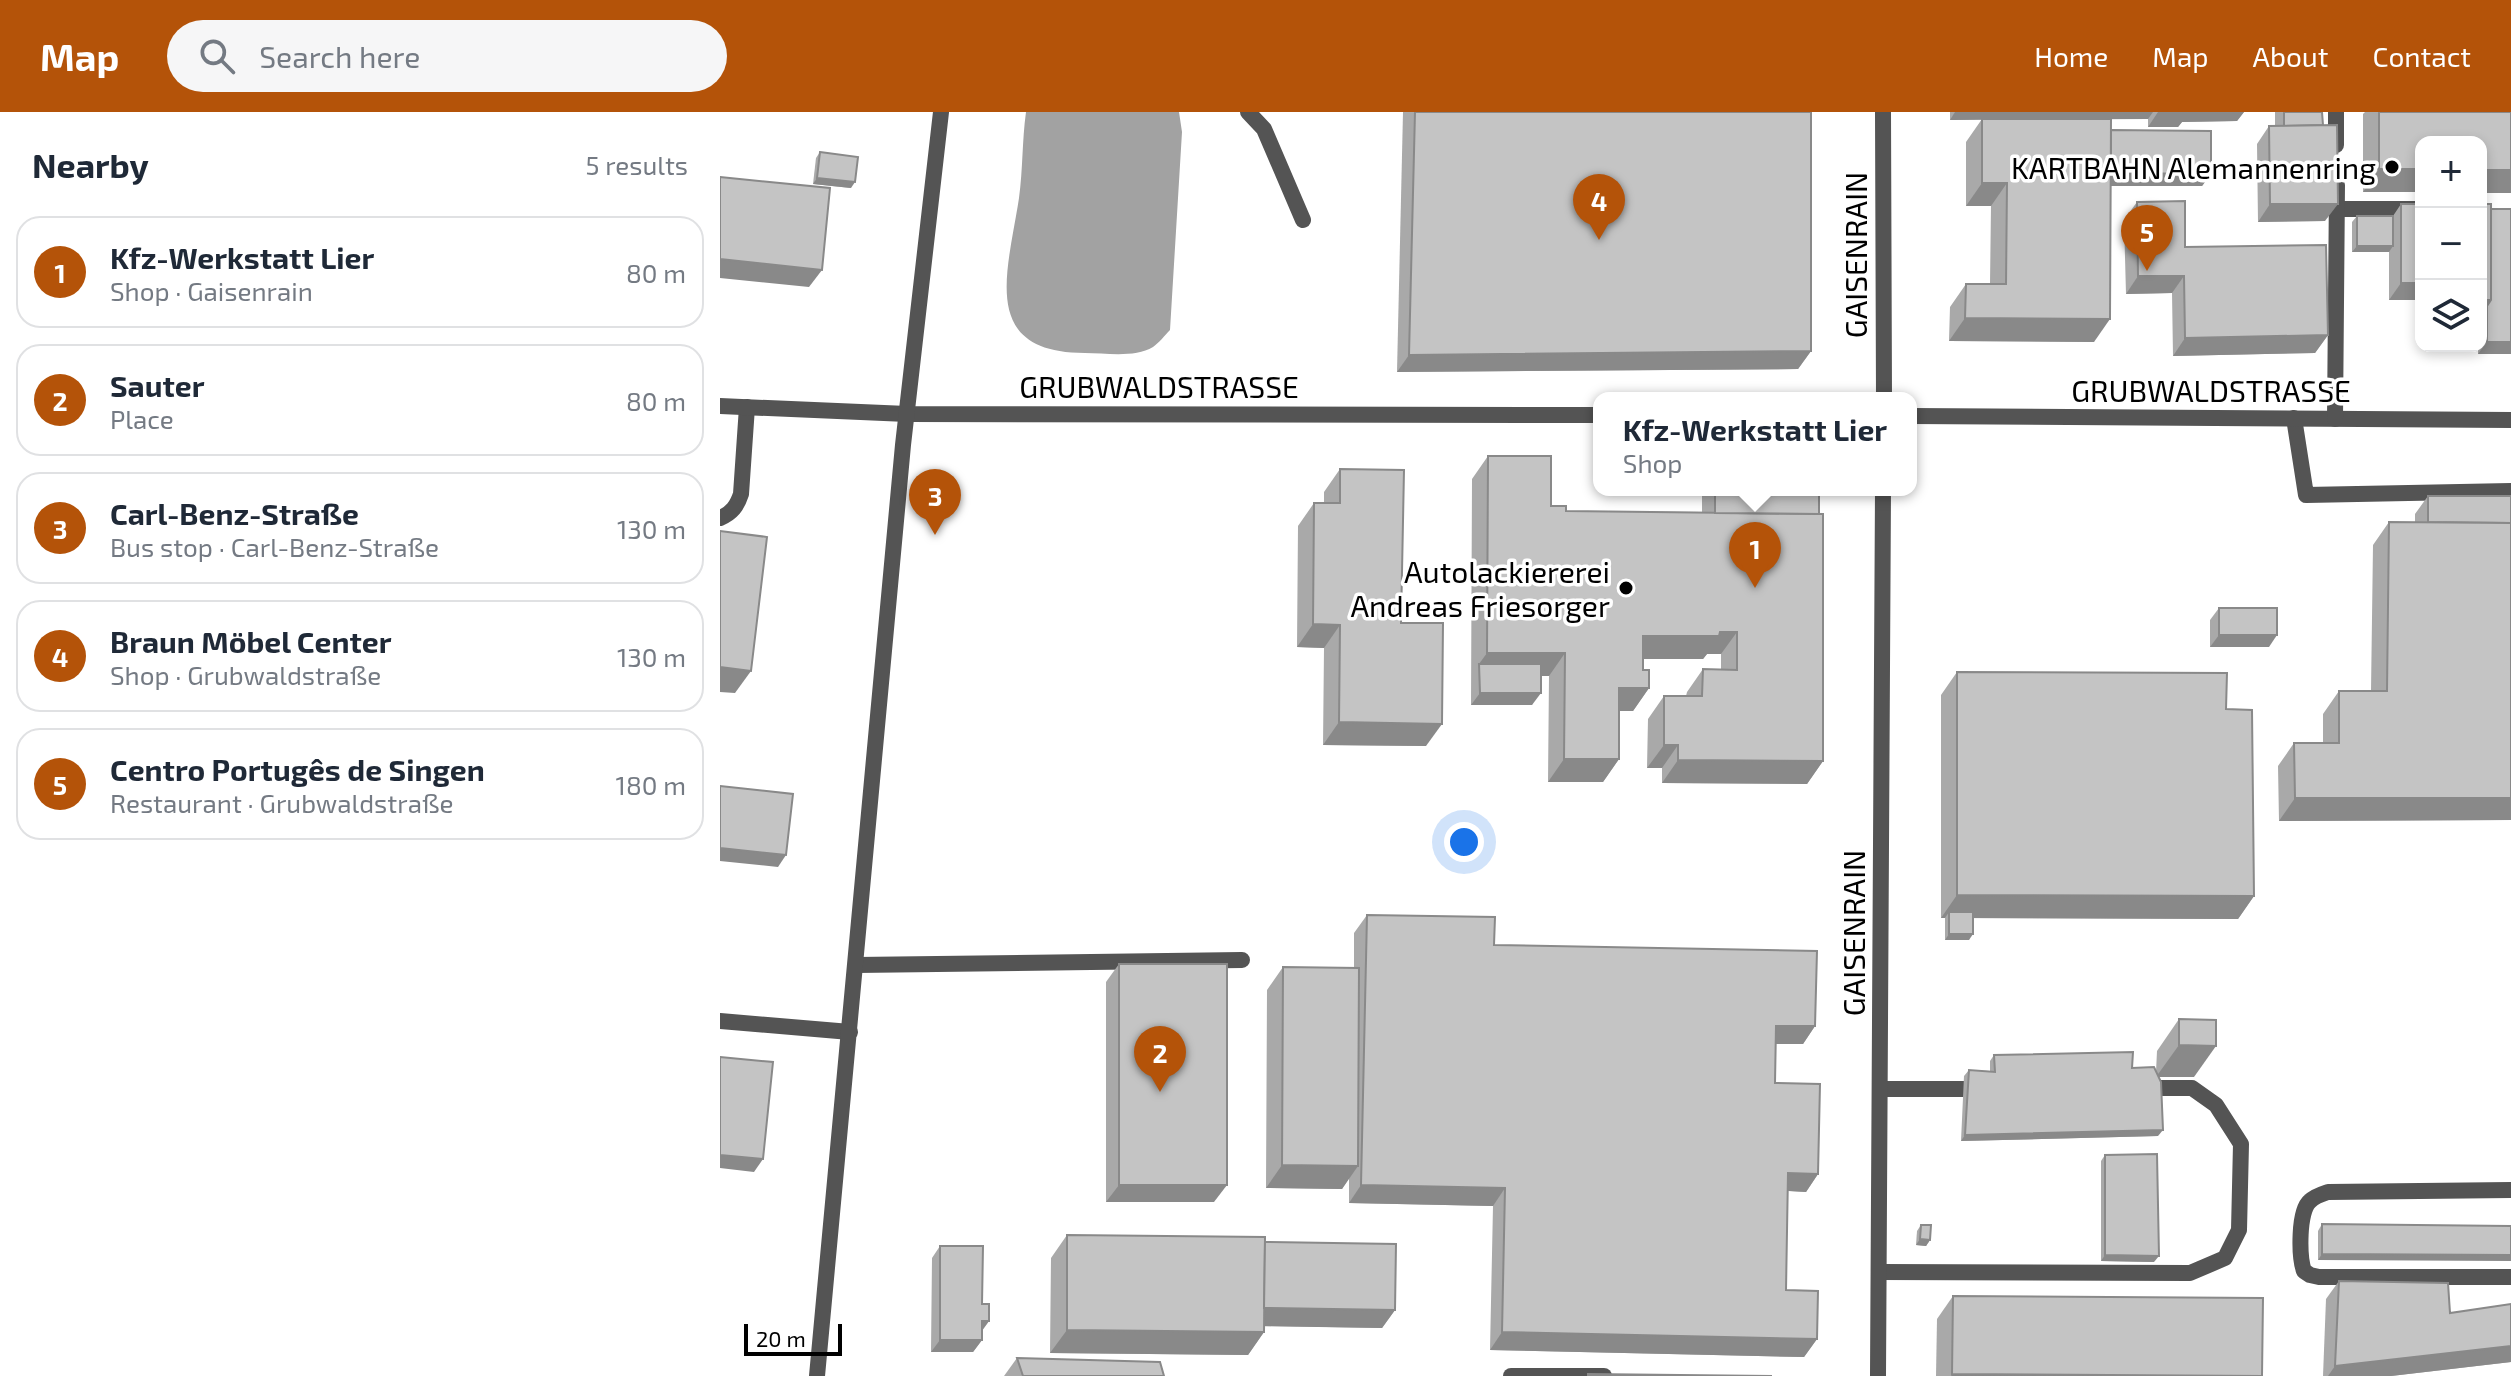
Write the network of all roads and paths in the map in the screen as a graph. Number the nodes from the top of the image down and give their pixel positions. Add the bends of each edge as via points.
1 (941, 112) edge
2 (1248, 112) edge
3 (1883, 112) edge
4 (2336, 112) edge
5 (2337, 209) junction
6 (2415, 209) edge
7 (1303, 220) dead end
8 (1884, 392) edge
9 (720, 406) edge
10 (747, 407) junction
11 (907, 414) junction
12 (1593, 415) edge
13 (1917, 416) edge
14 (2294, 418) junction
15 (2335, 419) junction
16 (2511, 420) edge
17 (2511, 491) edge
18 (1883, 496) edge
19 (720, 518) edge
20 (1242, 960) dead end
21 (856, 965) junction
22 (720, 1021) edge
23 (850, 1032) junction
24 (2127, 1088) edge
25 (1880, 1089) junction
26 (2008, 1089) edge
27 (2511, 1190) edge
28 (1879, 1272) junction
29 (2511, 1277) edge
30 (817, 1376) edge
31 (1511, 1376) edge
32 (1604, 1376) edge
33 (1878, 1376) edge

1 - 11 street
2 - 7 street via 1264,129
3 - 8 street, GAISENRAIN
4 - 5 street
5 - 6 street
5 - 15 street
9 - 10 street, GRUBWALDSTRASSE
10 - 11 street, GRUBWALDSTRASSE
10 - 19 street via 741,494 731,513
11 - 12 street, GRUBWALDSTRASSE
11 - 21 street
13 - 14 street, GRUBWALDSTRASSE
14 - 15 street, GRUBWALDSTRASSE
14 - 17 street via 2306,495
15 - 16 street, GRUBWALDSTRASSE
18 - 25 street, GAISENRAIN
20 - 21 street
21 - 23 street
22 - 23 street
23 - 30 street
24 - 28 street via 2192,1088 2216,1105 2241,1144 2239,1230 2225,1258 2190,1273
25 - 26 street
25 - 28 street, GAISENRAIN
27 - 29 street via 2328,1192 2304,1208 2301,1257 2304,1271 2319,1277
28 - 33 street, GAISENRAIN
31 - 32 street

